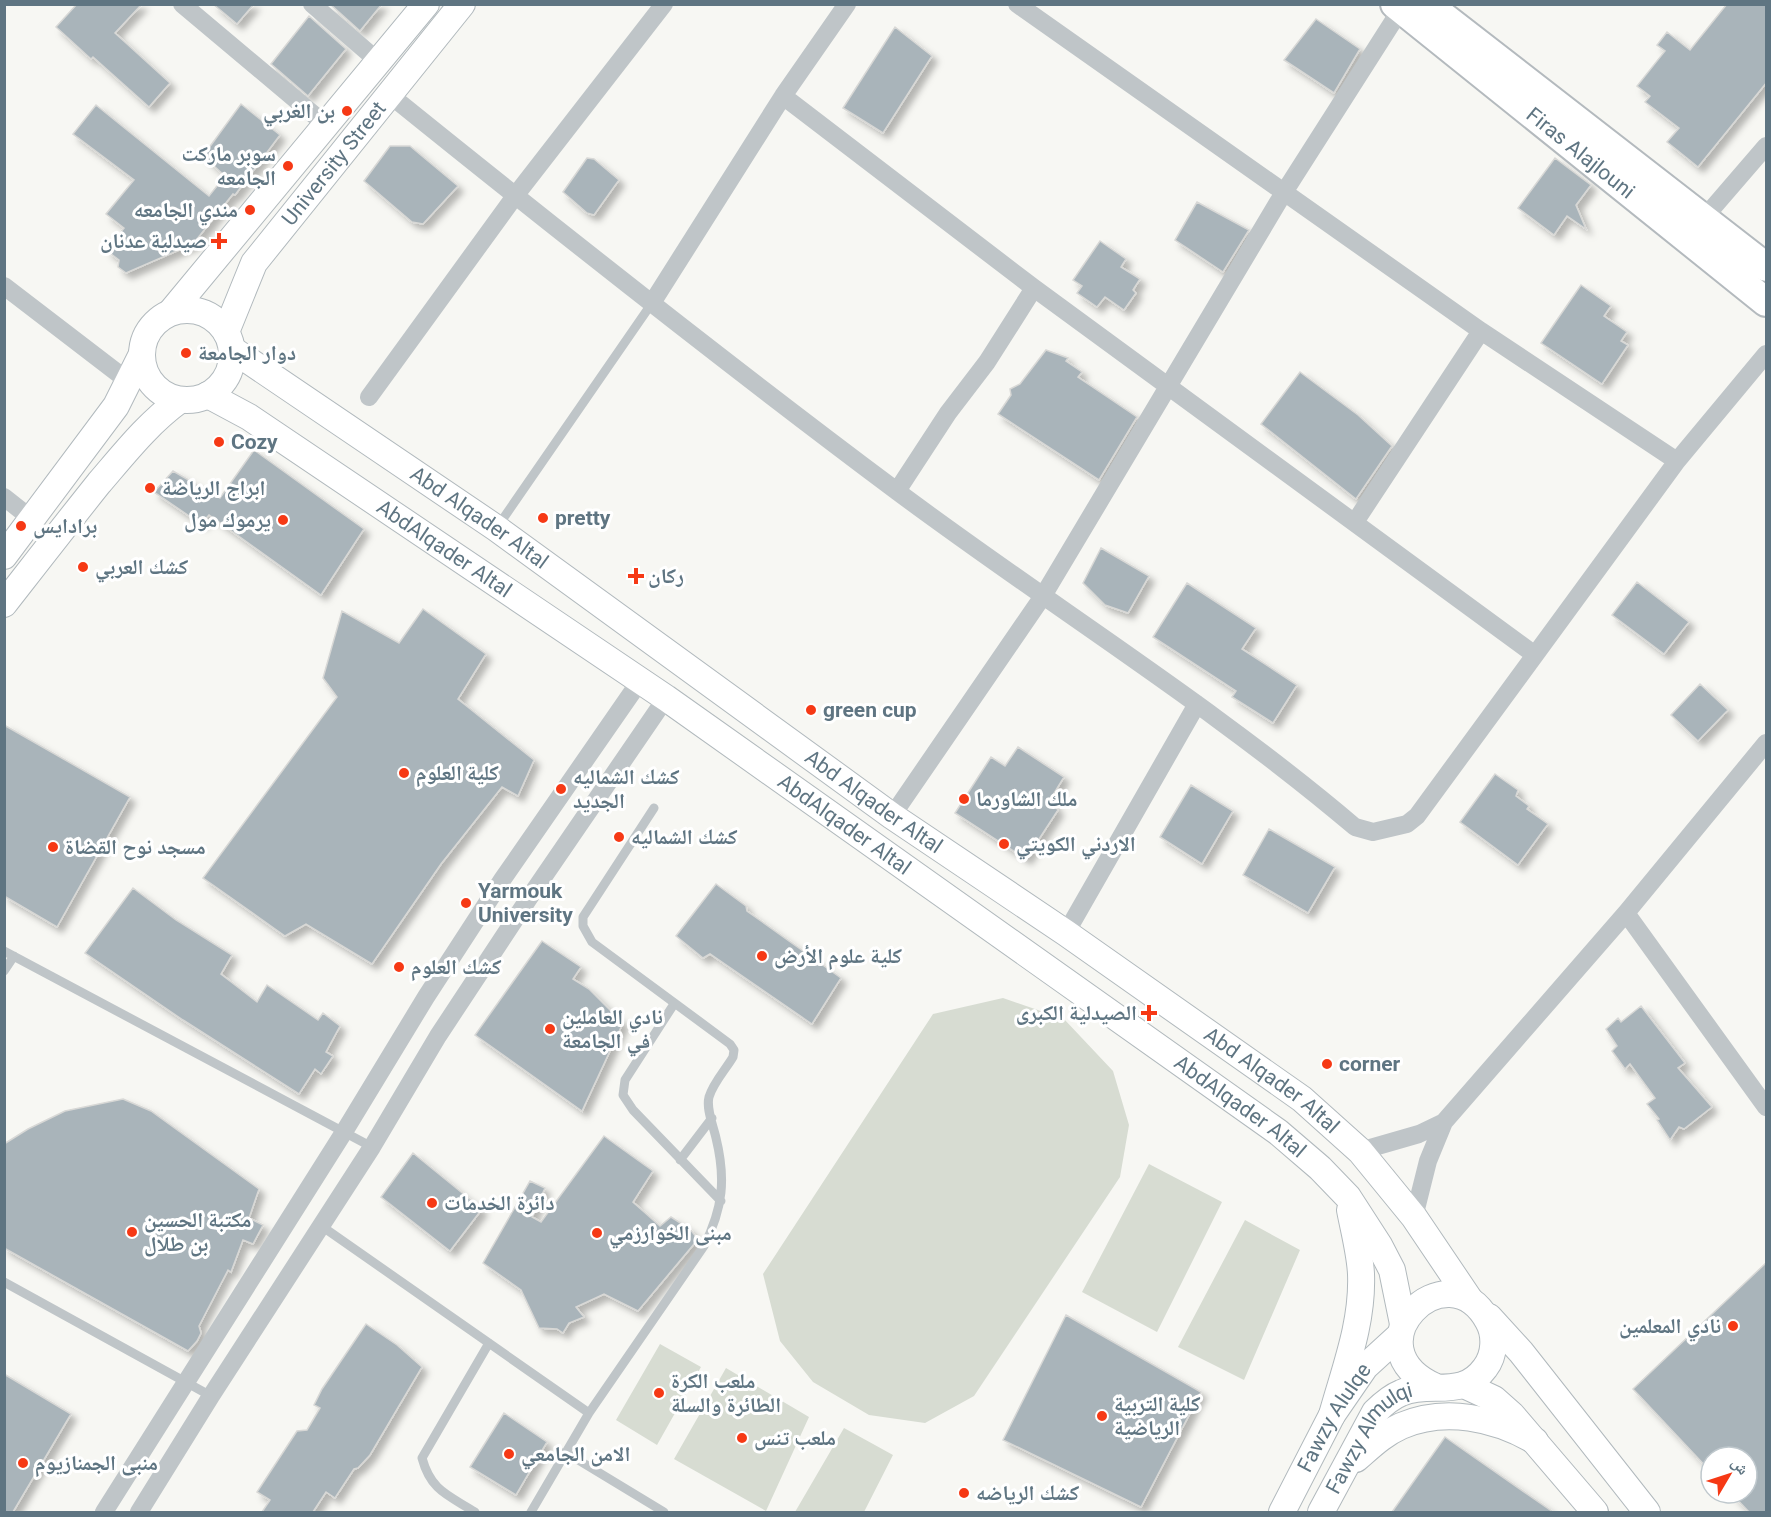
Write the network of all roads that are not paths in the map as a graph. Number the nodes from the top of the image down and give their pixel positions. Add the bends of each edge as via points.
1 (182, 4) edge
2 (312, 4) edge
3 (426, 4) edge
4 (462, 4) edge
5 (664, 4) edge
6 (847, 4) edge
7 (1017, 4) edge
8 (1407, 6) edge
9 (379, 62) junction
10 (390, 95) junction
11 (783, 96) junction
12 (326, 125) junction
13 (1767, 146) edge
14 (1283, 194) junction
15 (515, 196) junction
16 (1704, 218) junction
17 (1767, 267) edge
18 (4, 286) edge
19 (1034, 288) junction
20 (1767, 302) edge
21 (652, 303) junction
22 (171, 312) junction
23 (1481, 331) junction
24 (230, 341) junction
25 (1767, 354) edge
26 (141, 356) junction
27 (128, 381) junction
28 (1168, 385) junction
29 (208, 396) junction
30 (369, 397) dead end
31 (180, 400) junction
32 (1677, 461) junction
33 (897, 491) junction
34 (4, 497) edge
35 (33, 520) junction
36 (1355, 522) junction
37 (496, 528) junction
38 (4, 556) edge
39 (1043, 596) junction
40 (4, 604) edge
41 (1535, 655) junction
42 (640, 681) junction
43 (666, 698) junction
44 (1197, 704) junction
45 (1767, 743) edge
46 (654, 808) dead end
47 (892, 816) junction
48 (1626, 913) junction
49 (1066, 933) junction
50 (4, 951) edge
51 (14, 956) junction
52 (4, 971) edge
53 (674, 1004) junction
54 (411, 1021) junction
55 (438, 1036) junction
56 (1767, 1107) edge
57 (712, 1118) junction
58 (1444, 1122) junction
59 (344, 1132) junction
60 (372, 1147) junction
61 (1360, 1151) junction
62 (680, 1160) junction
63 (1348, 1197) junction
64 (720, 1202) junction
65 (1414, 1217) junction
66 (321, 1225) junction
67 (4, 1281) edge
68 (1477, 1306) junction
69 (1402, 1329) junction
70 (489, 1343) junction
71 (186, 1383) junction
72 (1464, 1385) junction
73 (1436, 1387) junction
74 (210, 1396) junction
75 (589, 1413) junction
76 (1332, 1415) junction
77 (1535, 1442) junction
78 (565, 1452) junction
79 (1342, 1471) junction
80 (104, 1512) edge
81 (140, 1512) edge
82 (475, 1512) edge
83 (531, 1512) edge
84 (664, 1512) edge
85 (1282, 1512) edge
86 (1321, 1512) edge
87 (1595, 1512) edge
88 (1647, 1512) edge

1 - 12 street
2 - 9 street
3 - 9 main road, University Street
4 - 10 main road, University Street
5 - 15 street
6 - 11 street
7 - 14 street
8 - 14 street
8 - 16 main road, Firas Alajlouni
8 - 20 main road, Firas Alajlouni
9 - 12 main road, University Street
10 - 15 street
10 - 24 main road, University Street via 254,263
11 - 19 street
11 - 21 street
12 - 22 main road, University Street
13 - 16 street
14 - 23 street
14 - 28 street
15 - 21 street
15 - 30 street
16 - 17 main road, Firas Alajlouni
18 - 27 street
19 - 28 street
19 - 33 street
21 - 33 street
21 - 37 lane
22 - 24 main road via 202,312 219,322
22 - 26 main road via 149,329
23 - 32 street
23 - 36 street
24 - 29 main road via 232,364 227,377
24 - 37 main road, Abd Alqader Altal
25 - 32 street
26 - 27 main road
26 - 31 main road via 153,385
27 - 35 main road via 116,406
28 - 36 street
28 - 39 street
29 - 31 main road
29 - 42 main road, AbdAlqader Altal via 249,417
31 - 40 main road via 124,454
32 - 41 street
33 - 39 street
34 - 35 street
35 - 38 main road
36 - 41 street
37 - 47 main road, Abd Alqader Altal
39 - 44 street
39 - 47 street
41 - 44 street via 1417,816 1407,824 1373,832 1355,826
42 - 43 main road, AbdAlqader Altal
42 - 54 street via 502,880
43 - 55 street
43 - 63 main road, AbdAlqader Altal via 1278,1132
44 - 49 street
45 - 48 street
46 - 53 lane via 583,917 583,926 592,942
47 - 49 main road, Abd Alqader Altal
48 - 56 street
48 - 58 street
49 - 61 main road, Abd Alqader Altal via 1302,1099
50 - 51 lane
51 - 52 lane
51 - 59 lane
53 - 57 lane via 734,1050 734,1057 709,1097
53 - 62 lane via 625,1080 622,1095
54 - 55 street
54 - 59 street
55 - 60 street
57 - 62 lane
57 - 64 lane via 722,1163
58 - 61 street via 1419,1134
58 - 65 street via 1428,1161
59 - 60 lane
59 - 71 street
60 - 66 street
61 - 65 main road, Abd Alqader Altal
62 - 64 lane
63 - 69 main road, AbdAlqader Altal via 1392,1270
63 - 76 main road via 1361,1272 1360,1298 1355,1336
64 - 75 lane via 704,1246
65 - 68 main road, Abd Alqader Altal
66 - 70 lane
66 - 74 street
67 - 71 lane
68 - 69 main road via 1455,1295 1439,1295 1412,1310
68 - 72 main road via 1491,1324 1492,1353 1487,1367
68 - 88 main road via 1521,1352
69 - 73 main road via 1401,1352 1408,1368 1420,1380
69 - 76 main road, Fawzy Alulqe via 1365,1367
70 - 75 lane
70 - 82 lane via 422,1458 435,1487
71 - 74 lane
71 - 80 street
72 - 73 main road
72 - 77 main road via 1494,1399
73 - 79 main road, Fawzy Almulqi via 1403,1392 1388,1400 1376,1412
74 - 81 street
75 - 78 lane
76 - 85 main road, Fawzy Alulqe
77 - 79 main road via 1488,1420 1453,1416 1427,1419 1401,1426 1379,1438
77 - 87 main road
78 - 83 lane
78 - 84 lane
79 - 86 main road, Fawzy Almulqi

